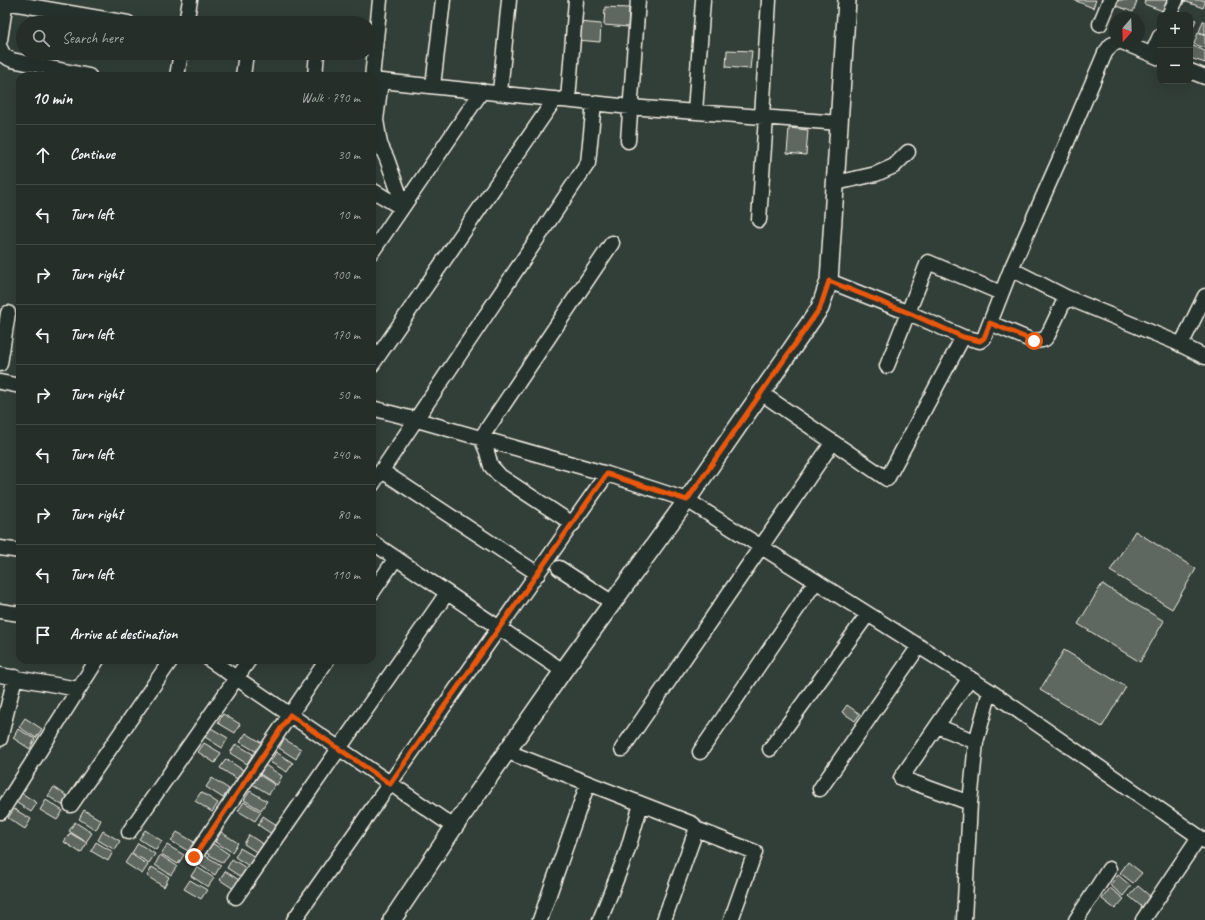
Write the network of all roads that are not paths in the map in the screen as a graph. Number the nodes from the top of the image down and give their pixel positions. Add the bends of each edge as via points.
1 (190, 0) edge
2 (380, 0) edge
3 (443, 0) edge
4 (509, 0) edge
5 (576, 0) edge
6 (638, 0) edge
7 (704, 0) edge
8 (769, 0) edge
9 (847, 0) edge
10 (1110, 0) edge
11 (1176, 0) edge
12 (6, 1) edge
13 (1170, 12) edge
14 (89, 16) edge
15 (187, 16) edge
16 (1100, 24) dead end
17 (0, 40) edge
18 (1145, 45) edge
19 (1157, 47) edge
20 (0, 48) edge
21 (1109, 48) edge
22 (180, 60) edge
23 (245, 60) edge
24 (316, 60) edge
25 (70, 72) edge
26 (179, 72) edge
27 (244, 72) edge
28 (315, 72) edge
29 (376, 72) edge
30 (1193, 72) edge
31 (1205, 77) edge
32 (376, 80) edge
33 (433, 86) junction
34 (482, 92) junction
35 (500, 92) junction
36 (561, 100) junction
37 (594, 103) junction
38 (630, 107) junction
39 (694, 112) junction
40 (764, 117) junction
41 (840, 123) junction
42 (376, 128) edge
43 (628, 141) dead end
44 (908, 152) dead end
45 (836, 183) junction
46 (376, 192) edge
47 (399, 206) junction
48 (759, 220) dead end
49 (612, 243) dead end
50 (376, 245) edge
51 (1010, 269) junction
52 (829, 281) junction
53 (1001, 293) junction
54 (1205, 296) edge
55 (1066, 297) junction
56 (9, 313) edge
57 (909, 313) junction
58 (990, 323) junction
59 (963, 337) junction
60 (1181, 345) junction
61 (1205, 356) edge
62 (376, 360) edge
63 (0, 364) edge
64 (887, 366) dead end
65 (0, 382) edge
66 (16, 385) edge
67 (761, 393) junction
68 (376, 409) edge
69 (417, 420) junction
70 (481, 438) junction
71 (833, 442) junction
72 (382, 471) junction
73 (607, 474) junction
74 (376, 479) edge
75 (687, 500) junction
76 (573, 524) junction
77 (376, 545) edge
78 (761, 546) junction
79 (0, 548) edge
80 (16, 550) edge
81 (396, 558) junction
82 (559, 568) dead end
83 (538, 574) junction
84 (816, 581) junction
85 (376, 587) edge
86 (447, 593) junction
87 (613, 603) junction
88 (0, 611) edge
89 (16, 613) edge
90 (868, 614) junction
91 (500, 628) junction
92 (919, 646) junction
93 (94, 664) edge
94 (168, 664) edge
95 (216, 664) edge
96 (246, 664) edge
97 (324, 664) edge
98 (563, 671) junction
99 (0, 675) edge
100 (15, 678) junction
101 (237, 678) junction
102 (970, 678) junction
103 (78, 689) junction
104 (990, 691) junction
105 (290, 715) junction
106 (937, 726) junction
107 (0, 740) edge
108 (976, 742) junction
109 (622, 748) dead end
110 (339, 749) junction
111 (770, 749) dead end
112 (508, 752) junction
113 (700, 752) dead end
114 (588, 783) junction
115 (390, 784) junction
116 (820, 789) dead end
117 (970, 803) junction
118 (641, 804) junction
119 (71, 805) dead end
120 (1, 812) edge
121 (454, 827) junction
122 (696, 829) junction
123 (129, 832) dead end
124 (1202, 839) edge
125 (194, 857) dead end
126 (1109, 869) dead end
127 (236, 897) dead end
128 (294, 920) edge
129 (392, 920) edge
130 (540, 920) edge
131 (600, 920) edge
132 (664, 920) edge
133 (731, 920) edge
134 (964, 920) edge
135 (1076, 920) edge
136 (1143, 920) edge

1 - 15 street
2 - 29 street
3 - 33 street
4 - 35 street
5 - 36 street
6 - 38 street
7 - 39 street
8 - 40 street
9 - 41 main road
10 - 16 street
11 - 13 street
12 - 14 street
12 - 17 street
18 - 19 street
20 - 25 street via 4,56 12,60
21 - 51 street
22 - 26 street
23 - 27 street
24 - 28 street
30 - 31 street
32 - 33 street
33 - 34 street
34 - 35 street
34 - 47 street
35 - 36 street
36 - 37 street
36 - 62 street
37 - 38 street
37 - 69 street via 588,163
38 - 39 street
38 - 43 street
39 - 40 street
40 - 41 street
40 - 48 street
41 - 45 main road
42 - 47 street via 400,196
44 - 45 street via 894,166 876,174
45 - 52 main road
46 - 47 street
47 - 50 street
49 - 70 street
51 - 53 street
51 - 55 street
52 - 57 street
52 - 67 main road via 820,308
53 - 57 street via 928,262
53 - 58 street
54 - 60 street
55 - 58 street via 1046,339 1034,341
55 - 60 street
56 - 63 street
57 - 59 street
57 - 64 street
58 - 59 street via 984,338 980,341
59 - 71 street via 887,479
60 - 61 street
65 - 66 street
67 - 71 street
67 - 75 main road
68 - 69 street
69 - 70 street
69 - 72 street
70 - 73 street
70 - 76 street via 491,466 500,476
71 - 78 street
72 - 74 street
72 - 83 street
73 - 75 street
73 - 76 street
75 - 78 street
75 - 87 main road
76 - 83 street
77 - 81 street
78 - 84 street
78 - 109 street
79 - 80 street
81 - 85 street
81 - 86 street
82 - 87 street
83 - 91 street
84 - 90 street
84 - 113 street
86 - 91 street
86 - 110 street
87 - 98 main road
88 - 89 street
90 - 92 street
90 - 111 street
91 - 98 street
91 - 115 street
92 - 102 street
92 - 116 street
93 - 103 street
94 - 119 street
95 - 101 street
96 - 101 street
97 - 105 street
98 - 112 main road
99 - 100 street
100 - 103 street
100 - 107 street
101 - 105 street
101 - 123 street
102 - 104 street
102 - 106 street
103 - 120 street
104 - 108 street
104 - 124 street
105 - 110 street
105 - 125 street
106 - 108 street
106 - 117 street via 902,778
108 - 117 street
110 - 115 street
110 - 127 street
112 - 114 street
112 - 121 main road
114 - 118 street
114 - 130 street
115 - 121 street
115 - 128 street
117 - 134 street
118 - 122 street via 691,823
118 - 131 street via 627,852
121 - 129 main road
122 - 132 street
122 - 133 street via 755,852
124 - 136 street
126 - 135 street

